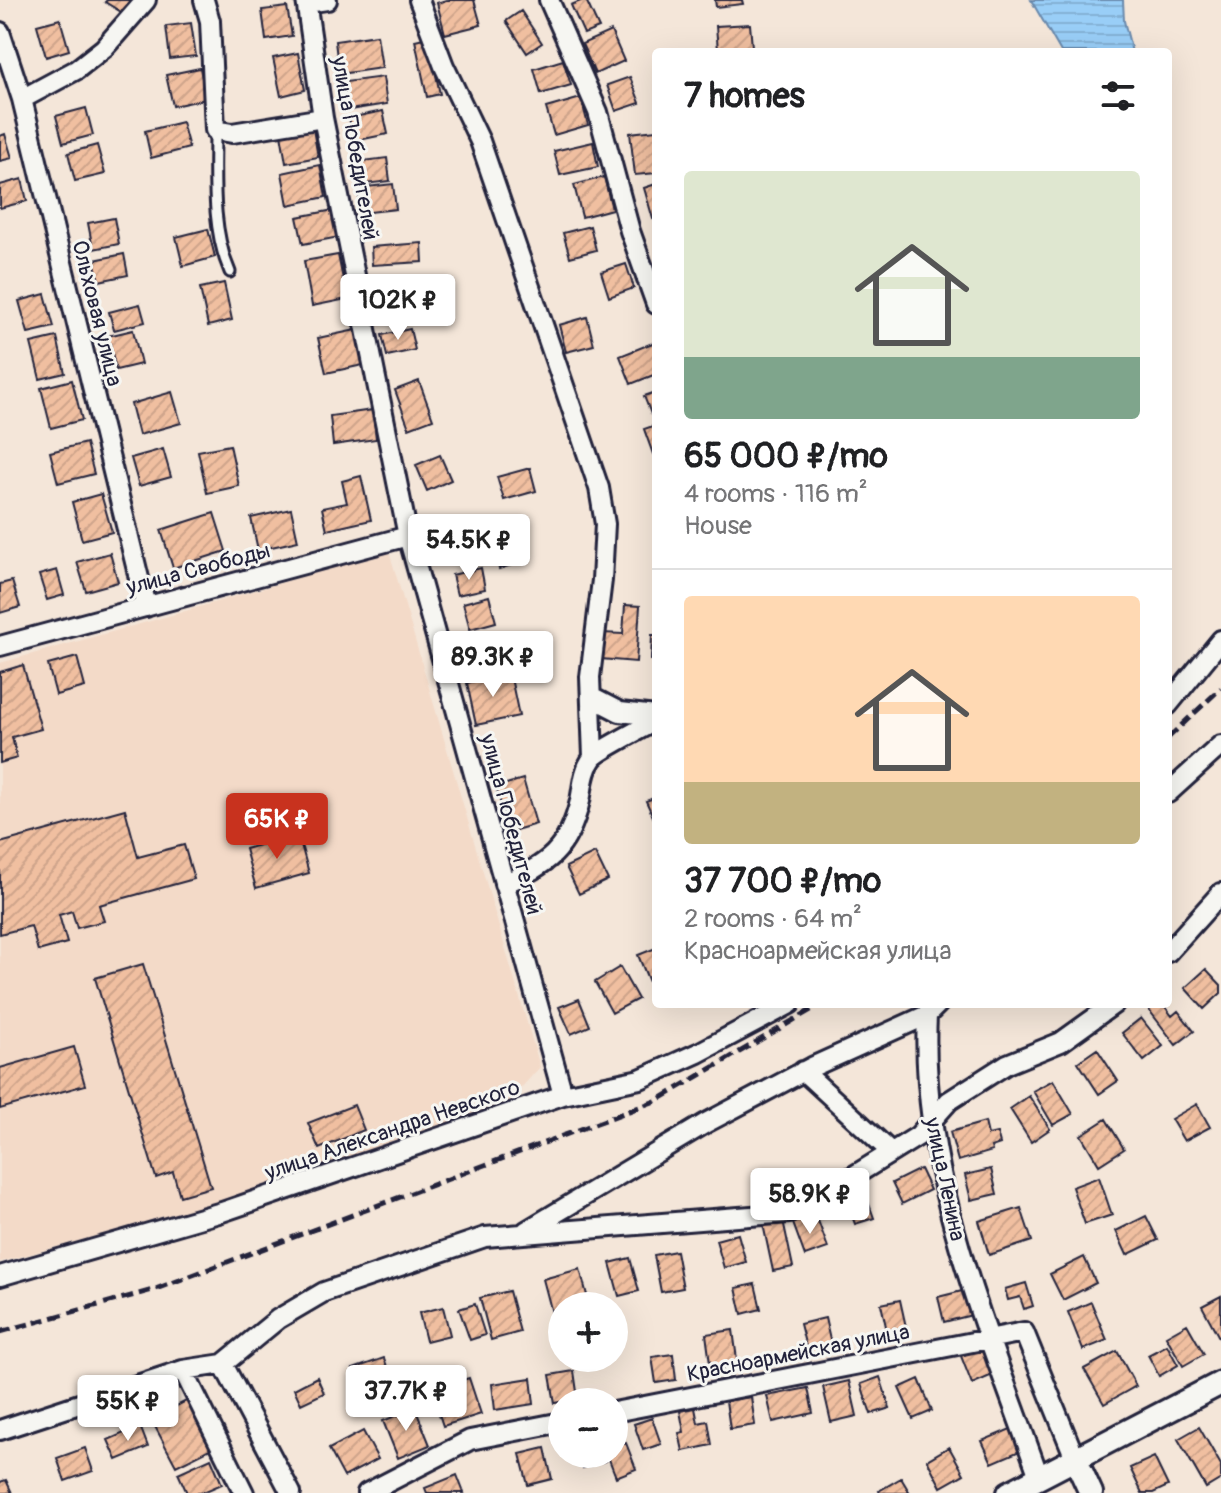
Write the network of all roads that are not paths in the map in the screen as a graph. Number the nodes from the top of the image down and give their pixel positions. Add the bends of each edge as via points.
1 (146, 0) edge
2 (327, 0) edge
3 (419, 0) edge
4 (549, 0) edge
5 (204, 2) edge
6 (307, 2) edge
7 (0, 32) edge
8 (22, 99) junction
9 (323, 118) junction
10 (215, 130) junction
11 (230, 272) dead end
12 (652, 293) edge
13 (408, 536) junction
14 (146, 607) junction
15 (1221, 640) edge
16 (0, 646) edge
17 (591, 697) junction
18 (1172, 700) edge
19 (652, 717) edge
20 (652, 720) edge
21 (1221, 745) edge
22 (593, 757) junction
23 (1172, 789) edge
24 (504, 884) junction
25 (1221, 893) edge
26 (1172, 948) edge
27 (782, 1008) edge
28 (1108, 1008) edge
29 (933, 1009) edge
30 (803, 1071) junction
31 (563, 1095) junction
32 (932, 1121) junction
33 (891, 1152) junction
34 (520, 1234) junction
35 (0, 1276) edge
36 (990, 1339) junction
37 (223, 1364) junction
38 (183, 1370) junction
39 (1221, 1383) edge
40 (628, 1409) edge
41 (548, 1425) edge
42 (0, 1430) edge
43 (1075, 1458) junction
44 (1043, 1485) edge
45 (244, 1493) edge
46 (291, 1493) edge
47 (367, 1493) edge
48 (1009, 1493) edge
49 (1091, 1493) edge

1 - 8 street via 104,48
2 - 6 street
3 - 17 street via 480,141 599,488 605,524
4 - 12 street via 598,112
5 - 10 street via 210,21
6 - 9 street, улица Победителей
7 - 8 street, Ольховая улица
8 - 14 street, Ольховая улица
9 - 10 street via 232,133
9 - 13 street, улица Победителей
10 - 11 lane via 217,229
13 - 14 street, улица Свободы
13 - 24 street, улица Победителей
14 - 16 street, улица Свободы
15 - 18 street
17 - 19 street via 620,712
17 - 22 street
20 - 22 street
21 - 23 street
22 - 24 street via 563,843 538,869
24 - 31 street, улица Победителей
25 - 26 street
27 - 31 street, улица Александра Невского via 640,1079
28 - 32 street via 1061,1042 1007,1064 949,1101
29 - 30 street
29 - 32 street, улица Ленина via 925,1045
30 - 33 street
30 - 34 street
31 - 35 street, улица Александра Невского via 222,1212
32 - 33 street
32 - 36 street, улица Ленина via 938,1166
33 - 34 street via 789,1213
34 - 37 street via 485,1237 324,1292 278,1319
36 - 40 street, Красноармейская улица
36 - 43 street via 1024,1332
36 - 44 street, улица Ленина
37 - 38 street
37 - 46 street
38 - 42 street
38 - 45 street
39 - 43 street
41 - 47 street via 470,1440
43 - 44 street
43 - 49 street
44 - 48 street

